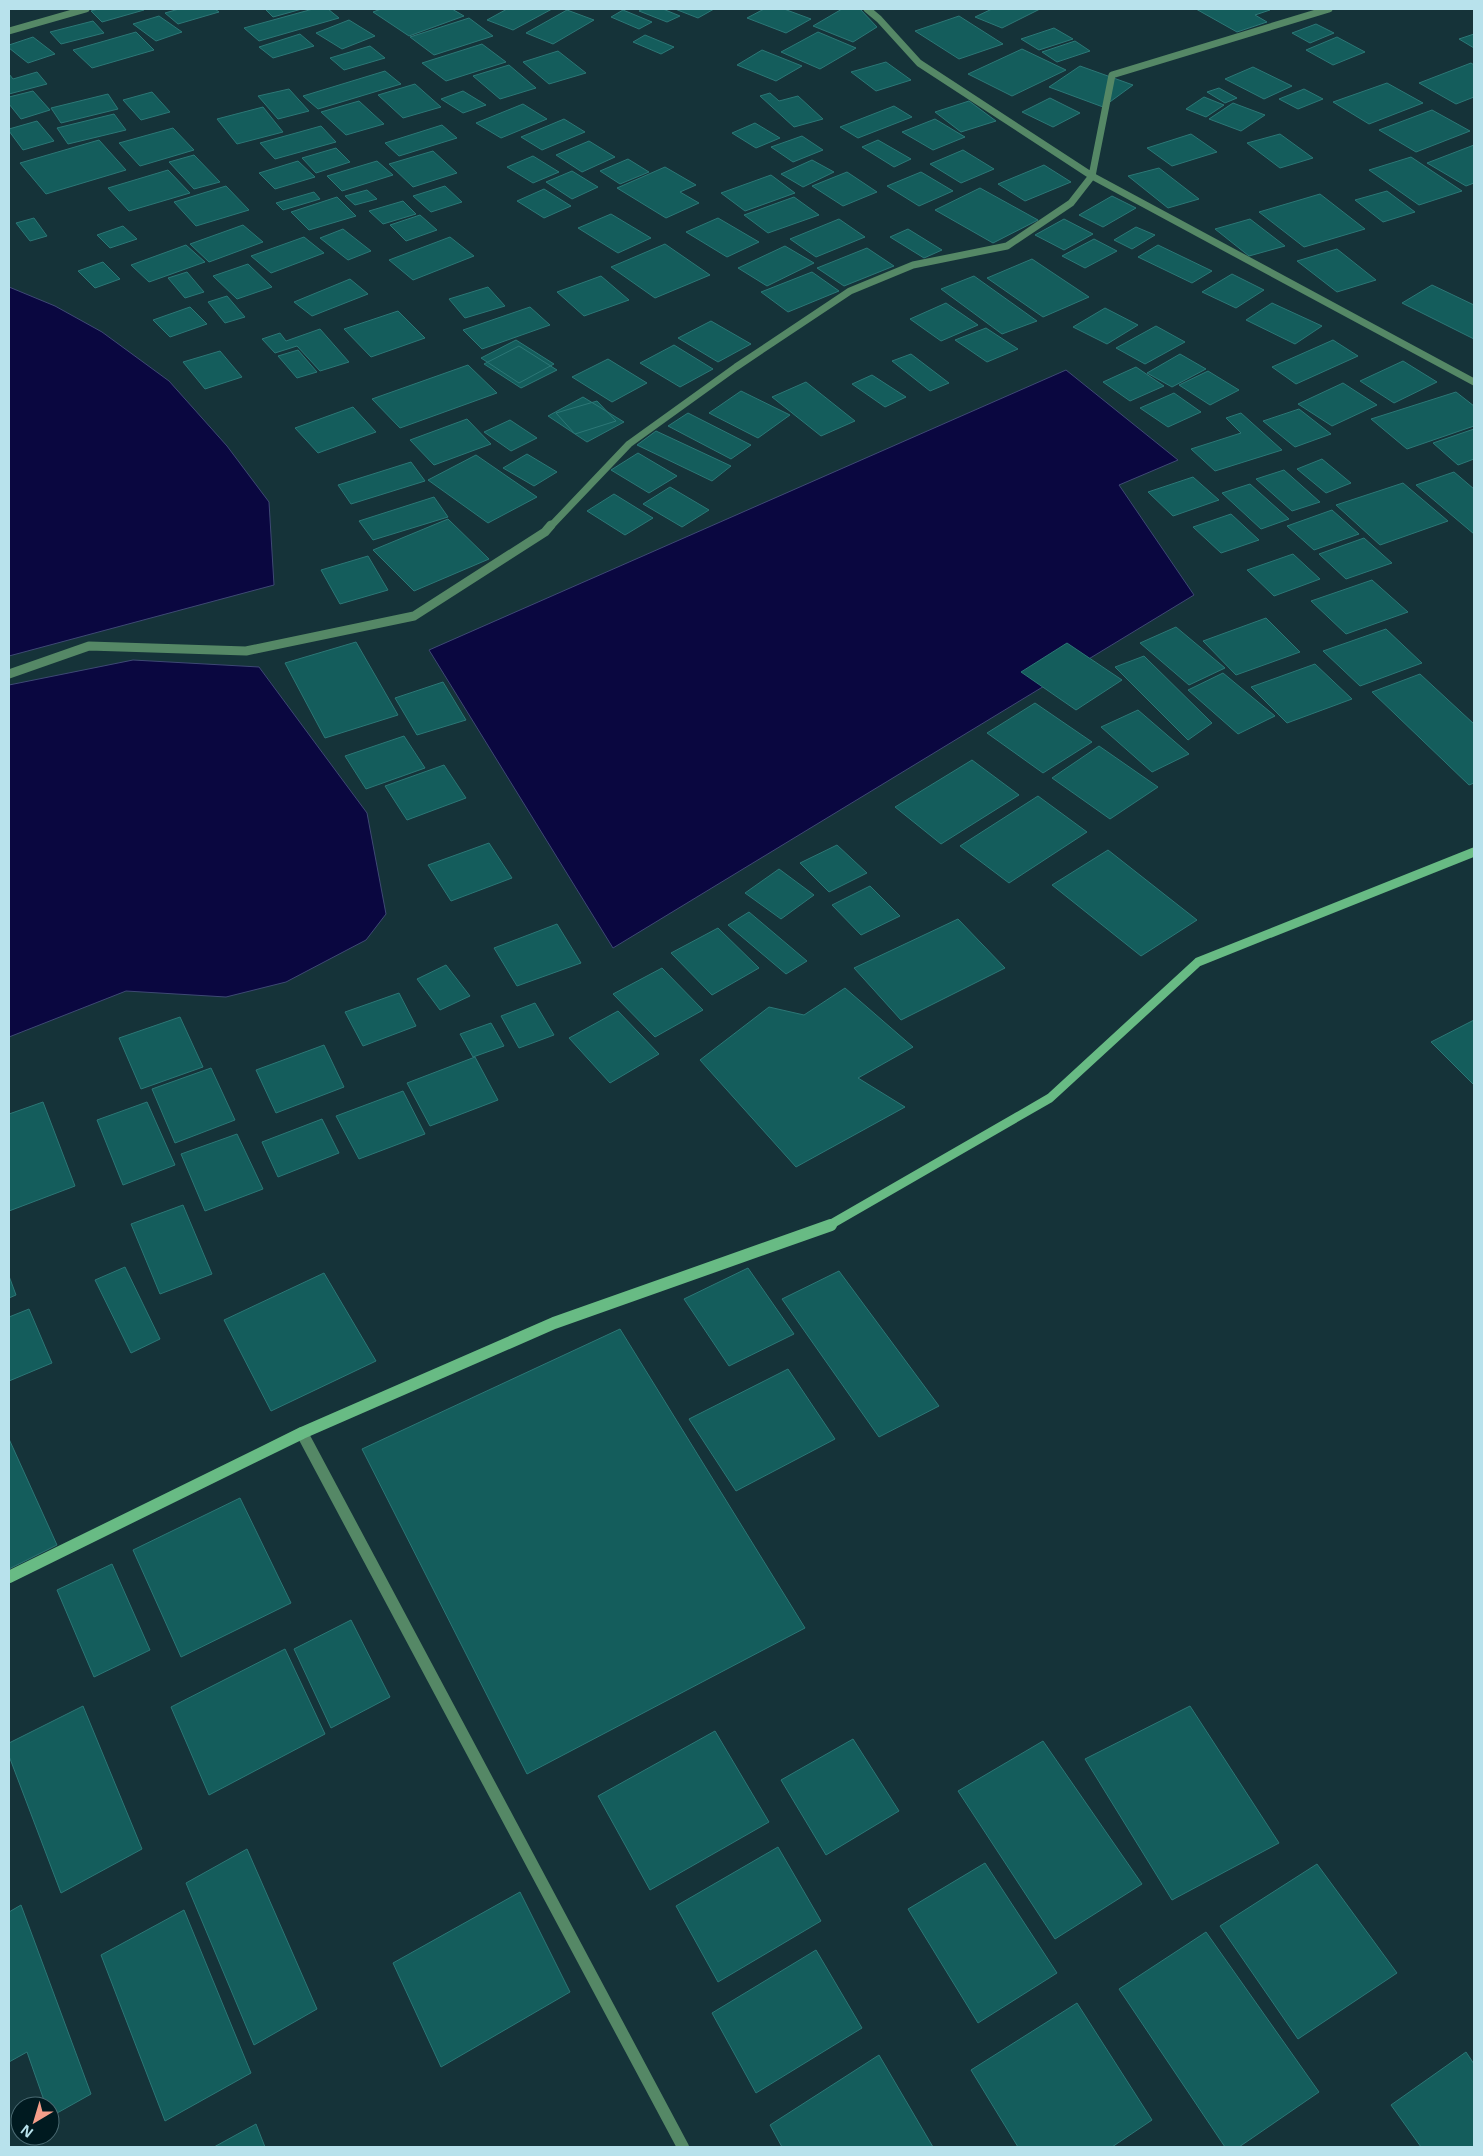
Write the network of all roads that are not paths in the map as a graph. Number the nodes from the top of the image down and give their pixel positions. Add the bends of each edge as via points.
1 (86, 9) edge
2 (867, 9) edge
3 (1329, 9) edge
4 (9, 31) edge
5 (1092, 176) junction
6 (1474, 382) edge
7 (9, 674) edge
8 (1474, 852) edge
9 (302, 1433) junction
10 (9, 1578) edge
11 (683, 2147) edge

1 - 4 street
2 - 5 street via 919,63
3 - 5 street via 1112,75
5 - 6 street
5 - 7 street via 1071,203 1007,246 913,265 850,291 736,366 628,444 545,532 414,616 246,651 89,646
8 - 9 street via 1198,962 1050,1098 831,1226 554,1323
9 - 10 street
9 - 11 street

